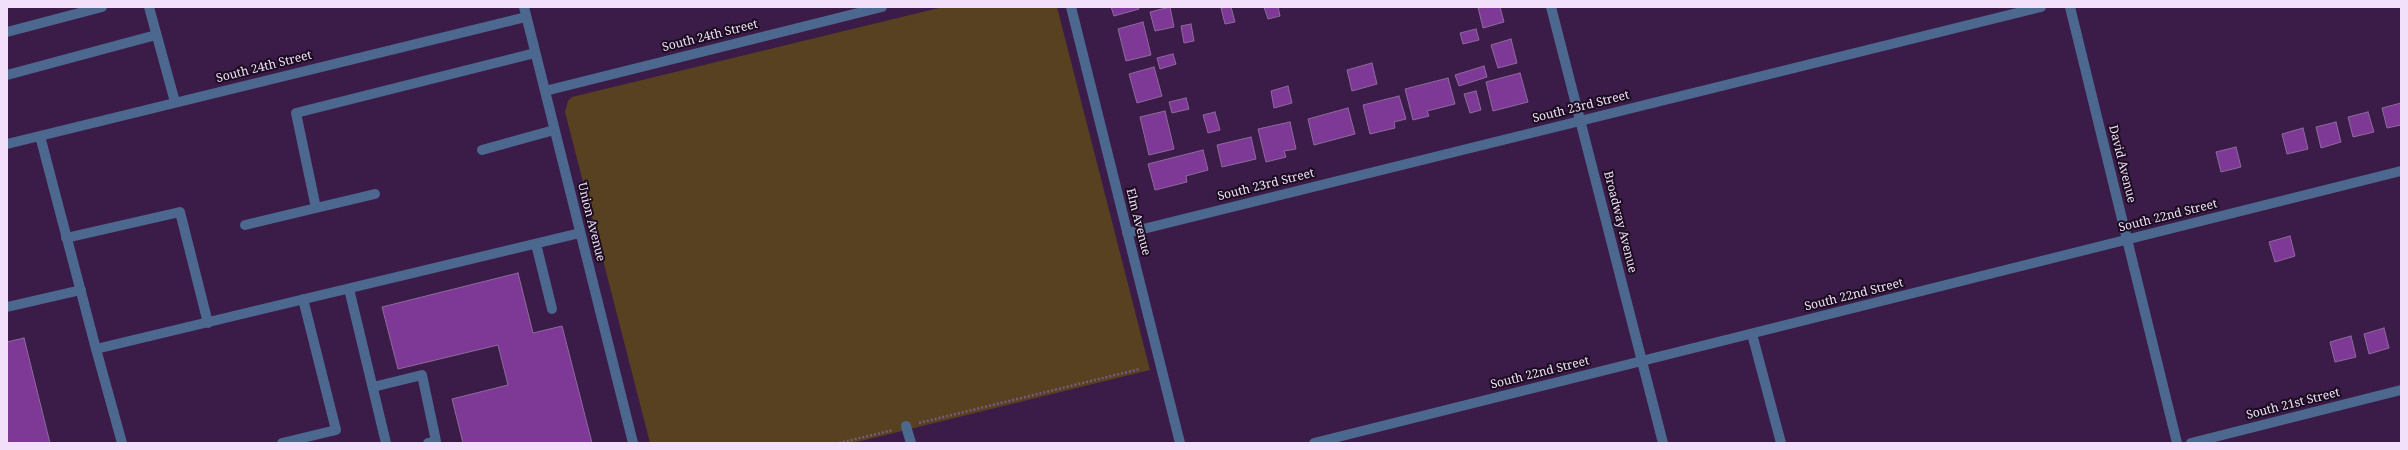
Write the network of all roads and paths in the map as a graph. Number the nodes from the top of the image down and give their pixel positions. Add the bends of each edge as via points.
1 (102, 7) edge
2 (149, 7) edge
3 (882, 7) edge
4 (1070, 7) edge
5 (1551, 7) edge
6 (2041, 7) edge
7 (2070, 7) edge
8 (525, 12) edge
9 (7, 32) edge
10 (156, 35) junction
11 (535, 53) junction
12 (7, 74) edge
13 (545, 91) junction
14 (175, 102) junction
15 (1581, 121) junction
16 (554, 130) junction
17 (40, 136) junction
18 (7, 144) edge
19 (482, 150) dead end
20 (2401, 171) edge
21 (375, 194) dead end
22 (316, 208) junction
23 (245, 225) dead end
24 (580, 233) junction
25 (1127, 233) junction
26 (66, 238) junction
27 (2127, 240) junction
28 (536, 244) junction
29 (349, 289) junction
30 (81, 290) junction
31 (303, 299) junction
32 (7, 307) edge
33 (552, 309) dead end
34 (208, 323) junction
35 (1752, 334) junction
36 (96, 349) junction
37 (1642, 361) junction
38 (1140, 369) dead end
39 (373, 387) junction
40 (2401, 390) edge
41 (906, 426) junction
42 (122, 443) edge
43 (282, 443) edge
44 (386, 443) edge
45 (428, 443) edge
46 (633, 443) edge
47 (839, 443) edge
48 (911, 443) edge
49 (1180, 443) edge
50 (1314, 443) edge
51 (1663, 443) edge
52 (1781, 443) edge
53 (2176, 443) edge
54 (2191, 443) edge

1 - 9 street
2 - 10 street
3 - 13 street, South 24th Street
4 - 25 street, Elm Avenue
5 - 15 street, Broadway Avenue
6 - 15 street, South 23rd Street
7 - 27 street, David Avenue
8 - 11 street, Union Avenue
8 - 14 street, South 24th Street
10 - 12 street
10 - 14 street
11 - 13 street, Union Avenue
11 - 22 street via 296,113
13 - 16 street, Union Avenue
14 - 17 street, South 24th Street
15 - 25 street, South 23rd Street
15 - 37 street, Broadway Avenue
16 - 19 street
16 - 24 street, Union Avenue
17 - 18 street, South 24th Street
17 - 26 street
20 - 27 street, South 22nd Street
21 - 22 street
22 - 23 street
24 - 28 street
24 - 46 street, Union Avenue
25 - 49 street, Elm Avenue
26 - 30 street
26 - 34 street via 180,212
27 - 35 street, South 22nd Street
27 - 53 street, David Avenue
28 - 29 street
28 - 33 street
29 - 31 street
29 - 39 street
30 - 32 street
30 - 36 street
31 - 34 street
31 - 43 street via 336,430
34 - 36 street
35 - 37 street, South 22nd Street
35 - 52 street
36 - 42 street
37 - 50 street, South 22nd Street
37 - 51 street, Broadway Avenue
38 - 41 path
39 - 44 street
39 - 45 street via 422,376 436,441
40 - 54 street, South 21st Street
41 - 47 path
41 - 48 street

